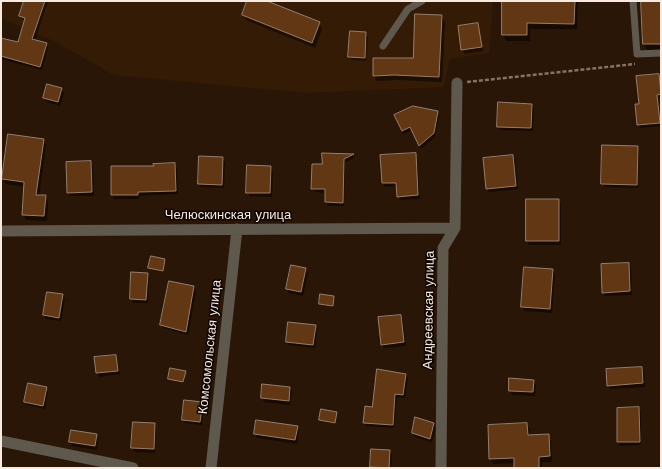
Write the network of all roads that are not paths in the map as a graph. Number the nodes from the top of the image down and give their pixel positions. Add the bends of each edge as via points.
1 (422, 1) edge
2 (634, 1) edge
3 (383, 46) dead end
4 (661, 53) edge
5 (457, 83) road end
6 (455, 228) junction
7 (237, 229) junction
8 (1, 231) edge
9 (1, 441) edge
10 (133, 468) edge
11 (211, 468) edge
12 (441, 468) edge

1 - 3 lane via 408,9
2 - 4 lane via 637,54
5 - 6 street
6 - 7 street, Челюскинская улица
6 - 12 street, Андреевская улица via 443,248
7 - 8 street, Челюскинская улица
7 - 11 street, Комсомольская улица
9 - 10 street

